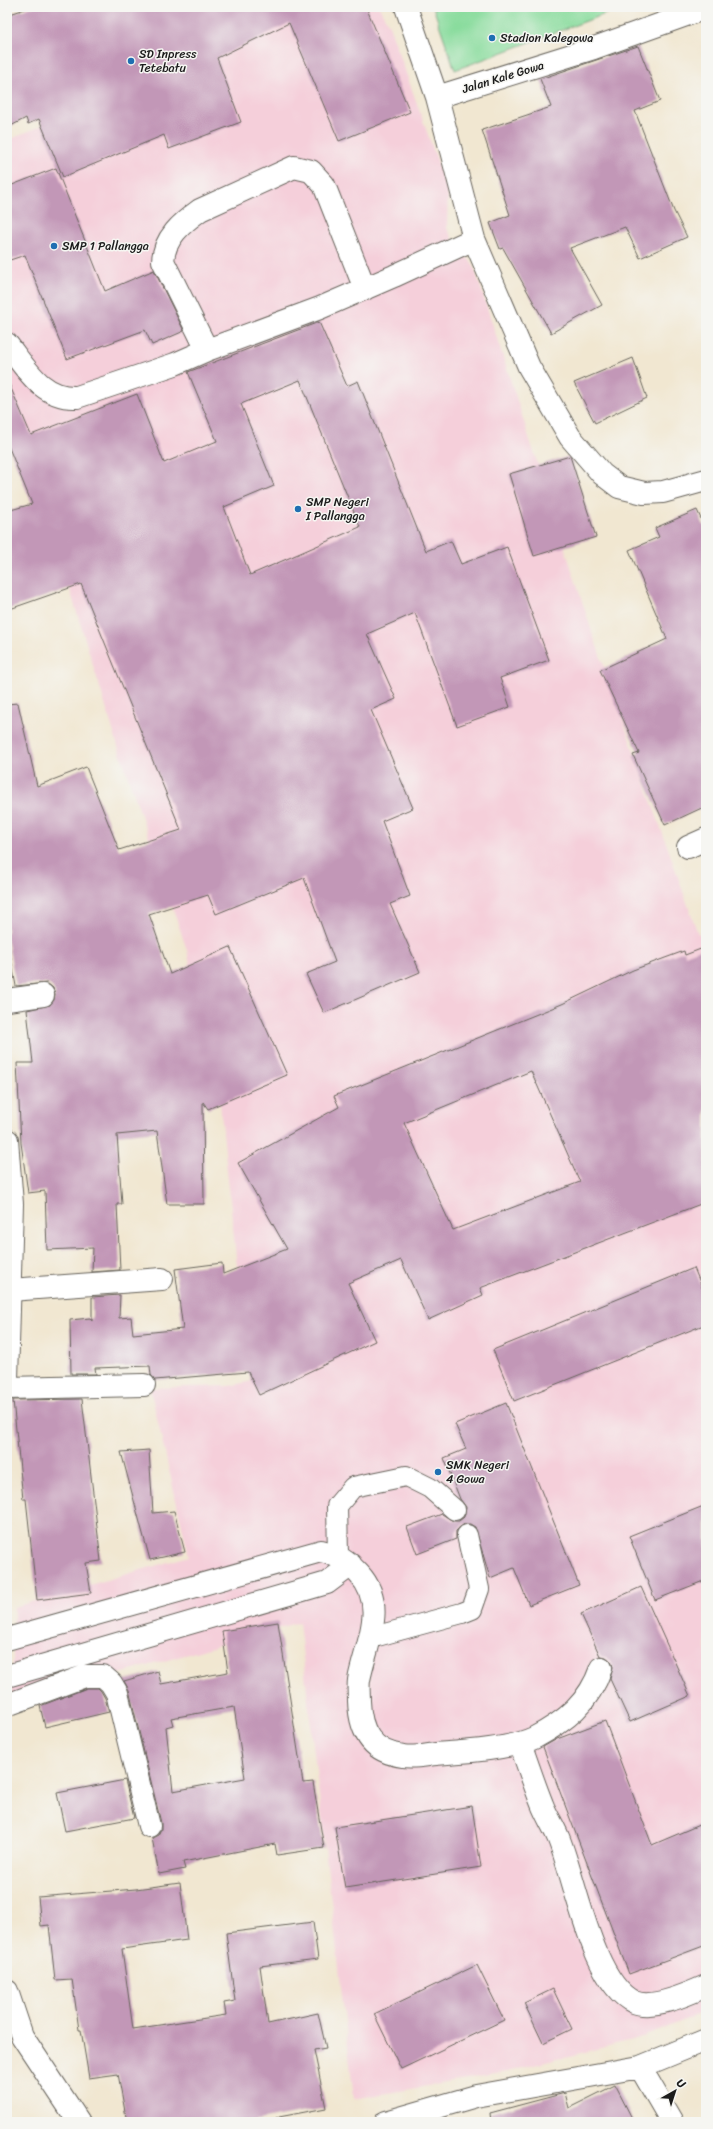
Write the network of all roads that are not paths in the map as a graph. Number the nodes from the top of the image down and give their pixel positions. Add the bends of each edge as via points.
1 (406, 7) edge
2 (706, 8) edge
3 (437, 98) junction
4 (474, 239) junction
5 (365, 289) junction
6 (7, 344) edge
7 (207, 350) junction
8 (706, 480) edge
9 (43, 996) dead end
10 (7, 1000) edge
11 (7, 1140) edge
12 (162, 1279) dead end
13 (9, 1300) edge
14 (7, 1380) edge
15 (144, 1385) dead end
16 (7, 1388) edge
17 (455, 1510) dead end
18 (467, 1535) dead end
19 (337, 1557) junction
20 (327, 1583) junction
21 (39, 1631) junction
22 (370, 1638) junction
23 (7, 1639) edge
24 (45, 1666) junction
25 (602, 1668) dead end
26 (7, 1676) edge
27 (7, 1705) edge
28 (520, 1743) junction
29 (149, 1826) dead end
30 (706, 1986) edge
31 (7, 1991) edge
32 (706, 2040) edge
33 (640, 2067) junction
34 (79, 2122) edge
35 (386, 2122) edge
36 (672, 2122) edge

1 - 3 street
2 - 3 street, Jalan Kale Gowa via 594,48
3 - 4 street
4 - 5 street
4 - 8 street via 529,367 570,436 602,474 620,487 644,493 663,492
5 - 7 street
5 - 7 street via 324,184 311,171 294,167 200,210 188,219 163,250 163,261
6 - 7 street via 41,386 65,398 77,397 161,369
9 - 10 street
11 - 13 street via 12,1204
12 - 13 street
13 - 14 street
15 - 16 street
17 - 19 lane via 430,1488 406,1476 353,1487 338,1506
18 - 22 lane via 479,1589 472,1609
19 - 20 street
19 - 20 street
19 - 21 street
19 - 22 street via 364,1579 372,1596 375,1614
20 - 24 street
21 - 23 street
21 - 24 street
22 - 28 street via 359,1682 360,1710 365,1732 370,1740 385,1751 404,1756 452,1753
24 - 26 street
25 - 28 street via 595,1687 577,1709 560,1723
27 - 29 street via 85,1676 103,1676 117,1693
28 - 30 street via 542,1804 558,1837 594,1948 613,1986 633,2002 646,2005 684,1996
31 - 34 street via 22,2036
32 - 33 street
33 - 35 street via 476,2096
33 - 36 street

